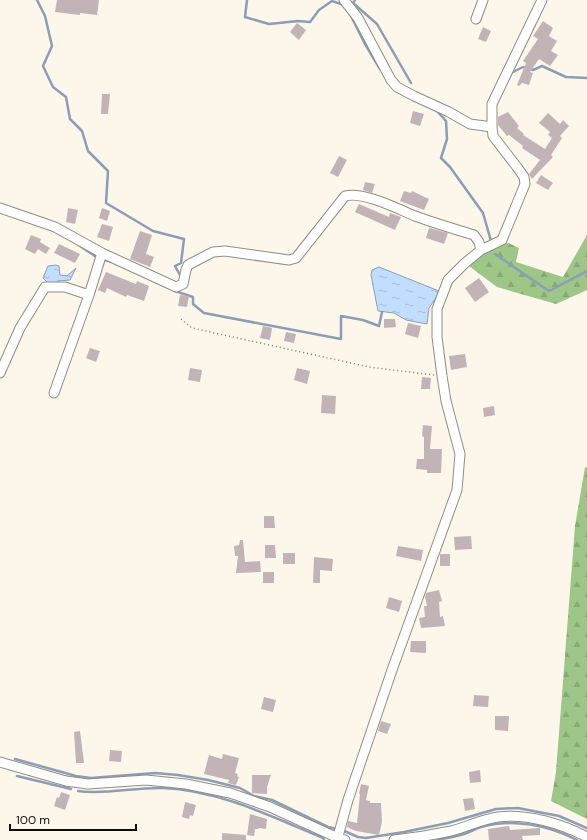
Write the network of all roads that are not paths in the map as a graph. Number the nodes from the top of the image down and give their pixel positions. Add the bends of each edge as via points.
1 (344, 0) edge
2 (483, 0) edge
3 (542, 0) edge
4 (476, 20) dead end
5 (492, 127) junction
6 (0, 208) edge
7 (481, 250) junction
8 (102, 253) junction
9 (89, 295) junction
10 (0, 373) edge
11 (54, 392) dead end
12 (0, 762) edge
13 (587, 837) edge
14 (340, 839) edge
15 (394, 840) edge

1 - 5 street via 358,18 397,87 470,124
2 - 4 street
3 - 5 street via 492,104
5 - 7 street via 493,136 517,166 525,184 502,240
6 - 8 street via 55,227
7 - 8 street via 474,236 382,202 354,195 345,196 296,258 289,260 225,251 213,252 188,265 184,282 179,287
7 - 14 street via 448,280 437,309 437,337 442,376 460,454 457,490 348,800
8 - 9 street
9 - 10 street via 65,287 46,287 20,328
9 - 11 street
12 - 14 street via 66,781 88,784 146,780 186,784 230,793 270,807
13 - 15 street via 533,818 499,817 451,831

